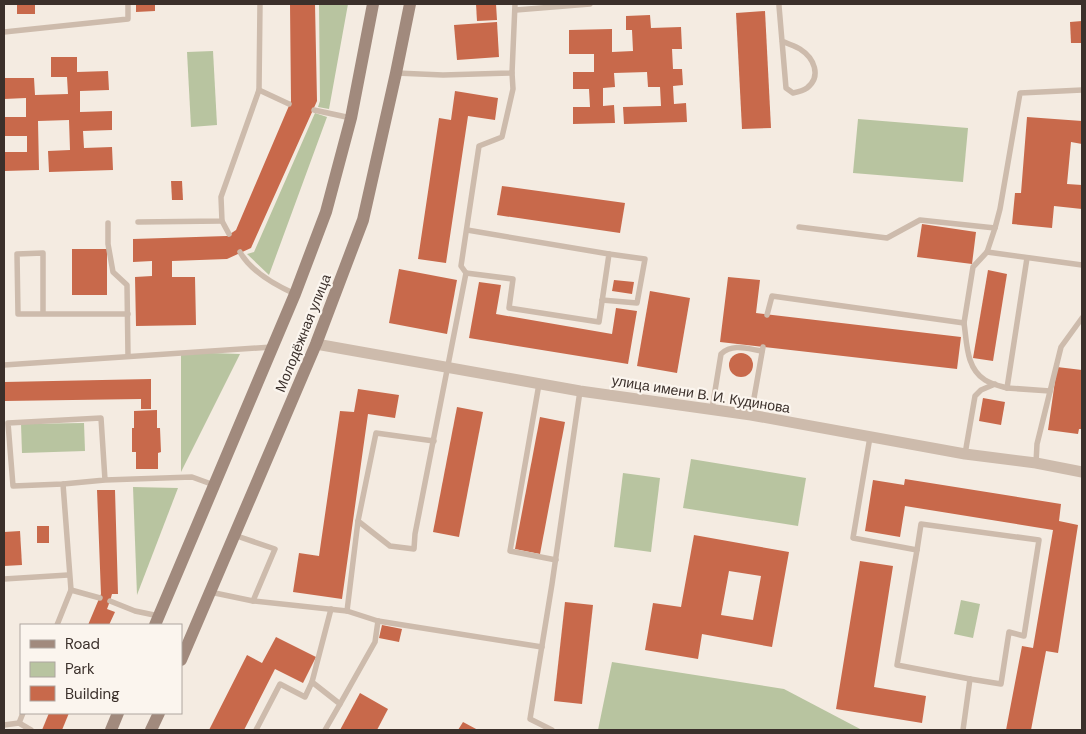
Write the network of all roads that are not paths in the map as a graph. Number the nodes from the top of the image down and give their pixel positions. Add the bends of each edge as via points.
1 (128, 4) edge
2 (260, 4) edge
3 (373, 4) edge
4 (410, 4) edge
5 (590, 4) edge
6 (779, 4) edge
7 (515, 7) edge
8 (4, 32) edge
9 (782, 41) junction
10 (396, 73) junction
11 (512, 73) junction
12 (259, 90) junction
13 (1082, 90) edge
14 (289, 104) dead end
15 (314, 110) dead end
16 (350, 118) junction
17 (222, 221) junction
18 (138, 222) dead end
19 (108, 223) dead end
20 (798, 227) dead end
21 (996, 228) junction
22 (467, 230) junction
23 (229, 234) dead end
24 (240, 252) dead end
25 (986, 252) junction
26 (609, 254) junction
27 (1027, 258) junction
28 (1082, 266) edge
29 (466, 273) junction
30 (295, 294) junction
31 (602, 300) junction
32 (43, 314) junction
33 (128, 314) junction
34 (768, 315) dead end
35 (1082, 318) edge
36 (964, 323) junction
37 (316, 344) junction
38 (272, 346) junction
39 (128, 356) junction
40 (4, 365) edge
41 (448, 368) junction
42 (539, 384) junction
43 (995, 384) junction
44 (1007, 388) junction
45 (580, 391) junction
46 (1050, 391) junction
47 (712, 409) junction
48 (751, 415) junction
49 (870, 436) junction
50 (434, 441) junction
51 (965, 454) junction
52 (1036, 463) junction
53 (1082, 472) edge
54 (105, 480) junction
55 (63, 484) junction
56 (214, 484) junction
57 (358, 521) junction
58 (234, 535) junction
59 (917, 550) junction
60 (556, 560) junction
61 (68, 575) junction
62 (4, 579) edge
63 (70, 590) junction
64 (210, 592) junction
65 (100, 598) dead end
66 (253, 600) junction
67 (110, 601) dead end
68 (331, 609) junction
69 (347, 611) junction
70 (157, 621) edge
71 (378, 621) junction
72 (57, 624) edge
73 (542, 647) junction
74 (182, 658) edge
75 (970, 679) junction
76 (312, 682) junction
77 (340, 704) junction
78 (23, 714) edge
79 (118, 714) edge
80 (159, 714) edge
81 (19, 723) junction
82 (4, 725) edge
83 (31, 730) edge
84 (111, 730) edge
85 (151, 730) edge
86 (256, 730) edge
87 (325, 730) edge
88 (552, 730) edge
89 (963, 730) edge

1 - 8 lane via 128,19
2 - 12 lane
3 - 16 main road, Молодёжная улица
4 - 10 main road, Молодёжная улица
5 - 7 lane
6 - 9 lane
7 - 11 lane
9 - 9 lane via 801,50 815,66 814,81 804,90 793,93 786,88
10 - 11 lane
10 - 37 main road, Молодёжная улица via 363,220
11 - 22 lane via 513,89 502,137 478,146
12 - 14 lane
12 - 17 lane via 221,197
13 - 21 lane via 1020,93
15 - 16 lane
16 - 30 main road, Молодёжная улица via 326,212
17 - 18 lane
17 - 23 lane
19 - 33 lane via 113,272 127,285
20 - 21 lane via 887,238 920,220
21 - 25 lane
22 - 26 lane
22 - 29 lane via 461,266
24 - 30 lane via 271,283
25 - 27 lane
25 - 36 lane via 973,267
26 - 31 lane
26 - 31 lane via 645,259 637,303
27 - 28 lane
27 - 44 lane
29 - 31 lane via 513,279 509,308 599,322
29 - 41 lane
30 - 38 main road, Молодёжная улица
32 - 32 lane via 43,253 17,254 18,314
32 - 33 lane
33 - 39 lane
34 - 36 lane via 772,296
35 - 46 lane via 1060,347
36 - 43 lane via 973,369
37 - 41 street, улица имени В. И. Кудинова
37 - 58 main road, Молодёжная улица
38 - 39 lane
38 - 56 main road, Молодёжная улица
39 - 40 lane
41 - 42 street, улица имени В. И. Кудинова
41 - 50 lane
42 - 45 street, улица имени В. И. Кудинова
42 - 60 lane via 510,551
43 - 44 lane
43 - 51 lane via 980,390 975,396
44 - 46 lane
45 - 47 street, улица имени В. И. Кудинова
45 - 60 lane
46 - 52 lane via 1037,444
47 - 48 street, улица имени В. И. Кудинова
47 - 48 lane via 721,354 734,346 762,349
48 - 49 street, улица имени В. И. Кудинова
49 - 51 street, улица имени В. И. Кудинова
49 - 59 lane via 853,538
50 - 57 lane via 376,433
50 - 57 lane via 414,548 390,546
51 - 52 street, улица имени В. И. Кудинова
52 - 53 street, улица имени В. И. Кудинова
54 - 55 lane
54 - 55 lane via 101,418 8,423 13,486
54 - 56 lane via 192,477
55 - 61 lane
56 - 70 main road, Молодёжная улица
57 - 69 lane
58 - 64 main road, Молодёжная улица
58 - 66 lane via 275,549
59 - 75 lane via 896,665
59 - 75 lane via 922,524 1039,540 1024,636 1009,632 1002,684
60 - 73 lane
61 - 62 lane
61 - 63 lane
63 - 65 lane
63 - 72 lane
64 - 66 lane
64 - 74 main road, Молодёжная улица
66 - 68 lane
67 - 70 lane
68 - 69 lane
68 - 76 lane
69 - 71 lane
71 - 73 lane
71 - 77 lane via 375,642
73 - 88 lane via 530,719
75 - 89 lane
76 - 77 lane
76 - 86 lane via 305,697 280,684
77 - 87 lane
78 - 81 lane
79 - 84 main road
80 - 85 main road
81 - 82 lane
81 - 83 lane

